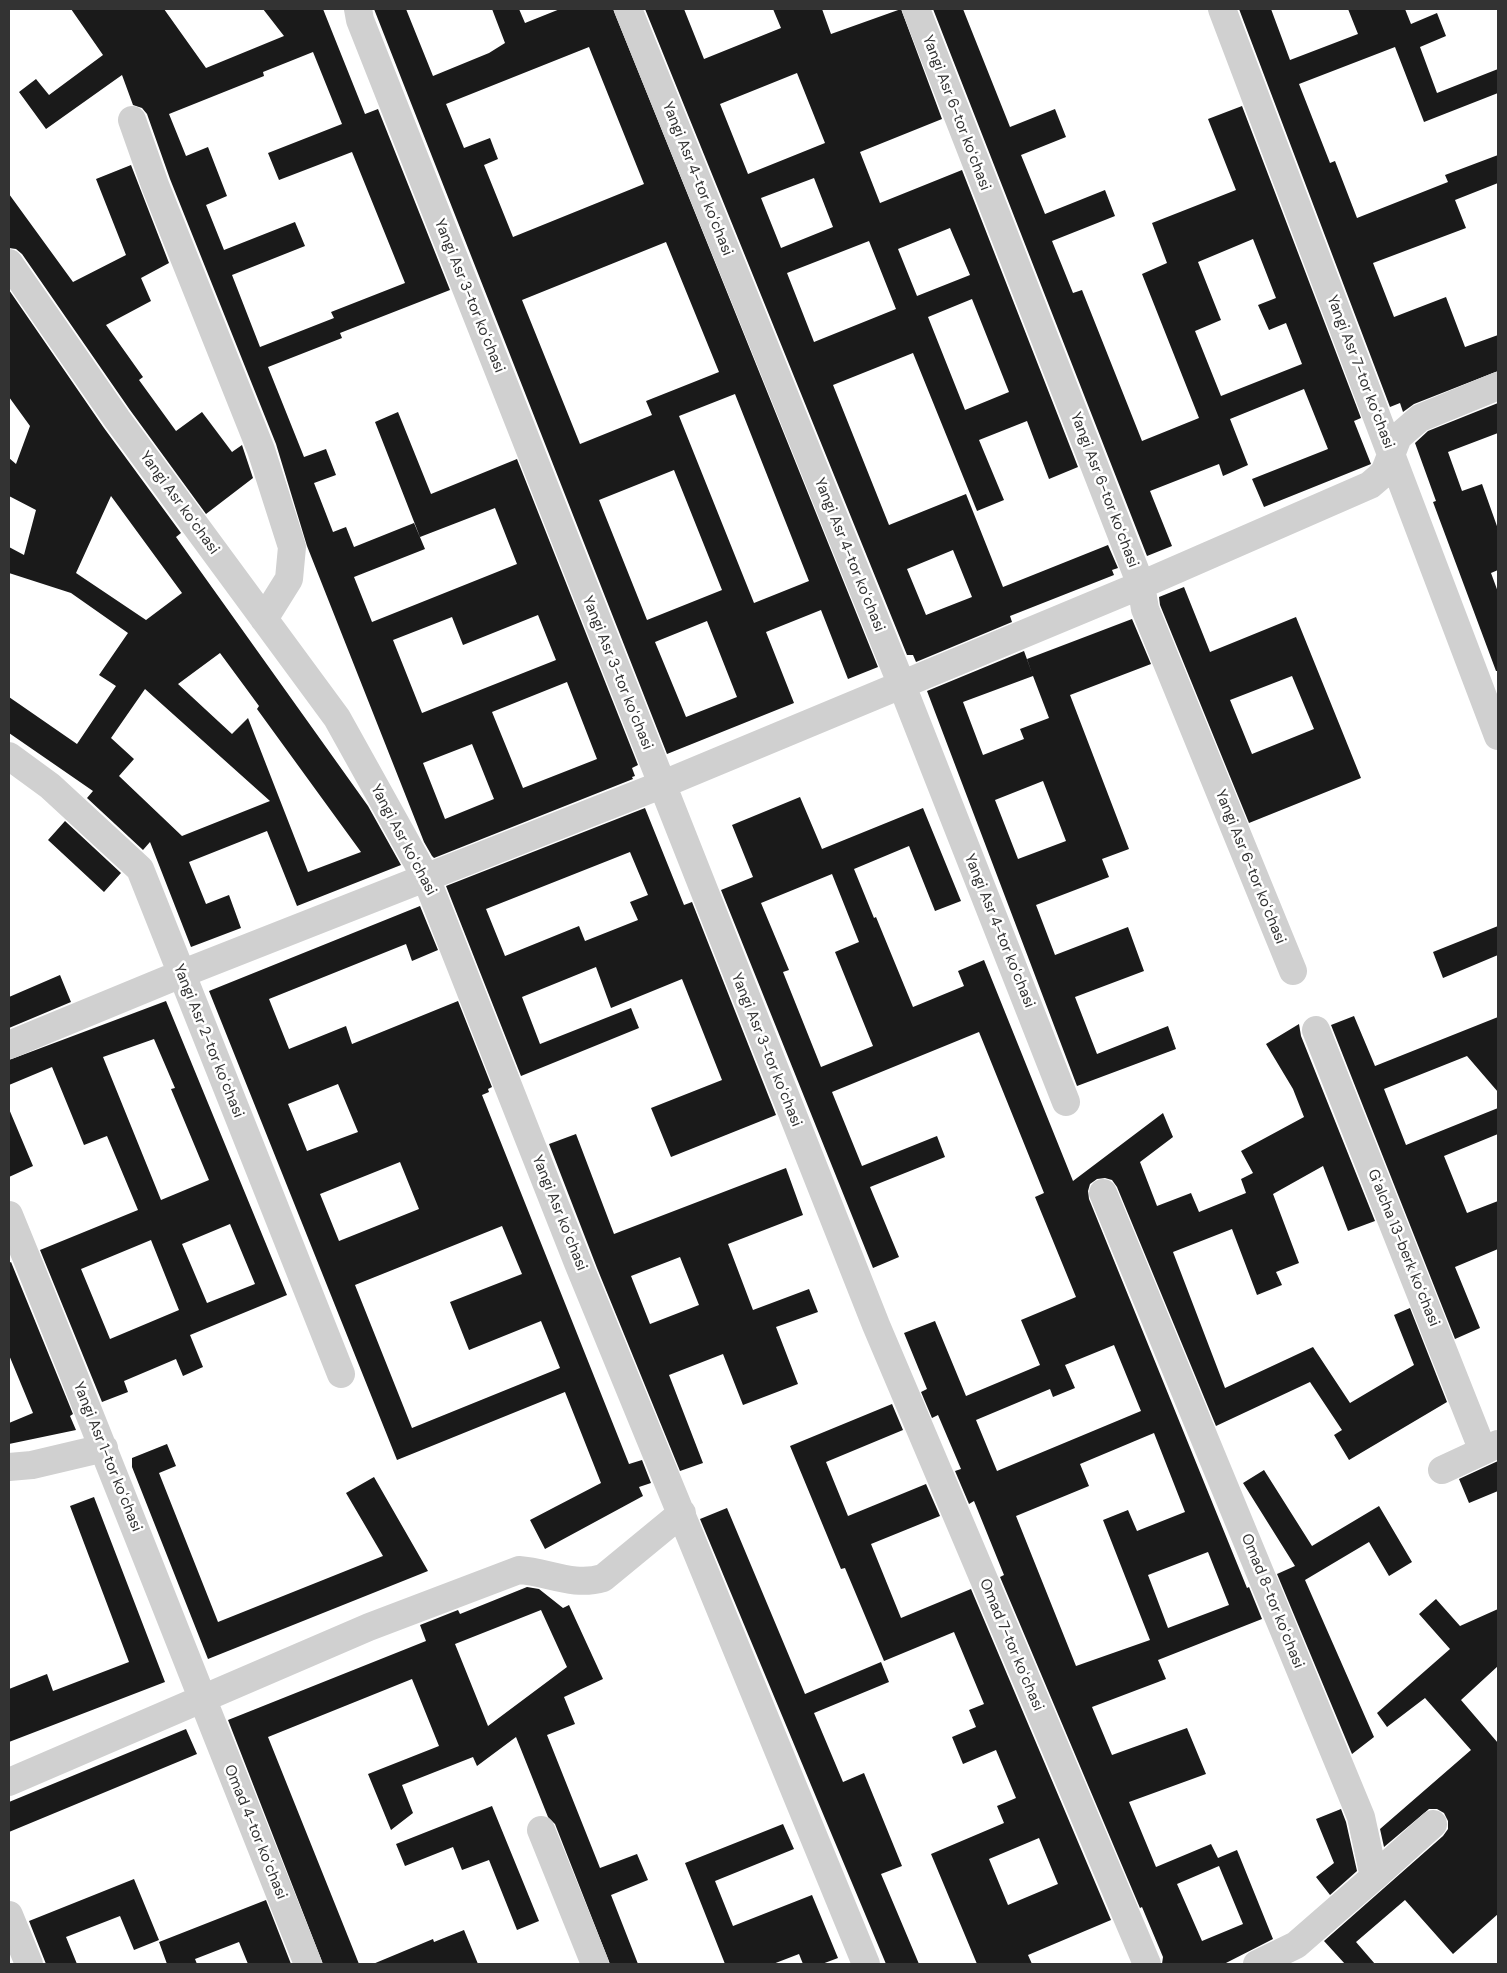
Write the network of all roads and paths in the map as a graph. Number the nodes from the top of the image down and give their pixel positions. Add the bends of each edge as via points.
1 (628, 9) edge
2 (916, 9) edge
3 (1222, 9) edge
4 (359, 15) edge
5 (132, 120) dead end
6 (9, 263) edge
7 (1498, 386) edge
8 (1391, 454) junction
9 (1141, 585) junction
10 (264, 618) junction
11 (901, 683) junction
12 (1498, 736) edge
13 (9, 756) edge
14 (661, 785) junction
15 (426, 878) junction
16 (1293, 971) dead end
17 (181, 974) junction
18 (1316, 1030) dead end
19 (9, 1045) edge
20 (1066, 1102) dead end
21 (1103, 1193) dead end
22 (9, 1215) edge
23 (876, 1326) joint
24 (341, 1374) dead end
25 (1491, 1447) edge
26 (104, 1448) junction
27 (9, 1467) edge
28 (1442, 1470) dead end
29 (682, 1513) junction
30 (202, 1700) junction
31 (9, 1782) edge
32 (1434, 1824) dead end
33 (541, 1830) dead end
34 (1374, 1877) junction
35 (9, 1915) edge
36 (30, 1964) edge
37 (308, 1964) edge
38 (595, 1964) edge
39 (866, 1964) edge
40 (1147, 1964) edge
41 (1257, 1964) edge

1 - 11 street, Yangi Asr 4-tor koʻchasi
2 - 9 street, Yangi Asr 6-tor koʻchasi
3 - 8 street, Yangi Asr 7-tor koʻchasi
4 - 14 street, Yangi Asr 3-tor koʻchasi
5 - 10 street via 261,450 292,547 289,579
6 - 10 street, Yangi Asr koʻchasi via 117,419
7 - 8 street via 1420,418 1398,437
8 - 9 street via 1384,473 1370,486
8 - 12 street, Yangi Asr 7-tor koʻchasi
9 - 11 street
9 - 16 street, Yangi Asr 6-tor koʻchasi via 1146,609
10 - 15 street, Yangi Asr koʻchasi via 337,718
11 - 14 street
11 - 20 street, Yangi Asr 4-tor koʻchasi
13 - 17 street, Yangi Asr 2-tor koʻchasi via 50,786 140,869
14 - 15 street
14 - 23 street, Yangi Asr 3-tor koʻchasi
15 - 17 street
15 - 29 street, Yangi Asr koʻchasi via 578,1263
17 - 19 street
17 - 24 street, Yangi Asr 2-tor koʻchasi
18 - 25 street, Gʻalcha 13-berk koʻchasi
21 - 34 street, Omad 8-tor koʻchasi via 1361,1817
22 - 26 street, Yangi Asr 1-tor koʻchasi
23 - 40 street, Omad 7-tor koʻchasi
25 - 28 street
26 - 27 street
26 - 30 street, Yangi Asr 1-tor koʻchasi
29 - 30 street via 603,1578 575,1582 519,1570 369,1627
29 - 39 street, Yangi Asr koʻchasi
30 - 31 street
30 - 37 street, Omad 4-tor koʻchasi
32 - 34 street
33 - 38 street
34 - 41 street via 1296,1945
35 - 36 street

